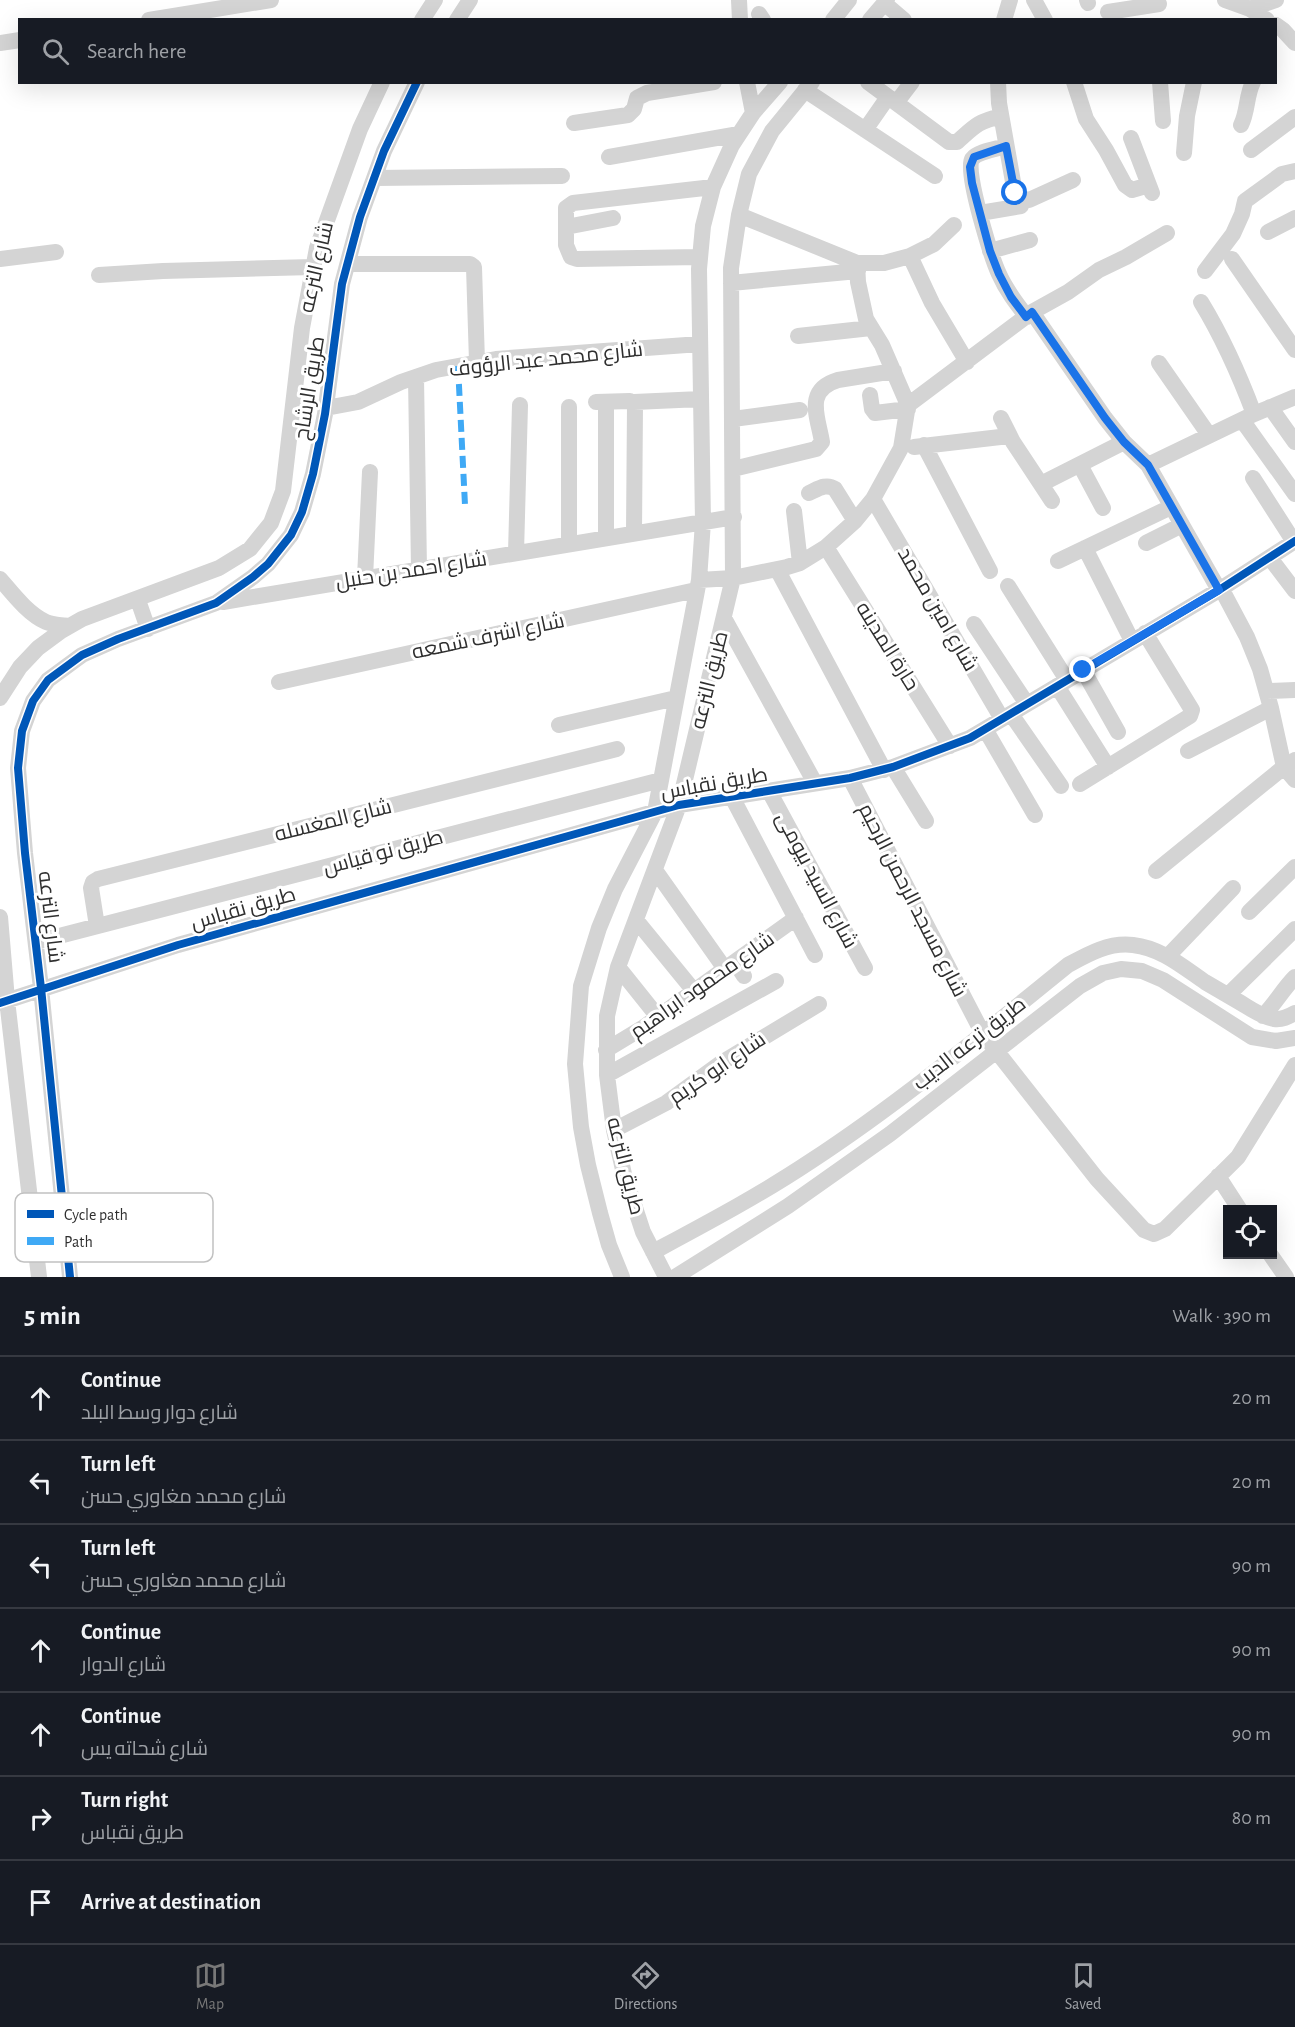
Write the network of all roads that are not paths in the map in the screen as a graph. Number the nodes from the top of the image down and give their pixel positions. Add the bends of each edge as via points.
1 (271, 0) edge
2 (435, 0) edge
3 (470, 0) edge
4 (739, 0) edge
5 (849, 0) edge
6 (1010, 0) edge
7 (1034, 0) edge
8 (1225, 0) edge
9 (1276, 0) edge
10 (886, 2) edge
11 (1159, 8) edge
12 (1250, 9) junction
13 (1108, 12) dead end
14 (1132, 14) edge
15 (160, 18) edge
16 (423, 18) edge
17 (458, 18) edge
18 (740, 18) edge
19 (835, 18) edge
20 (872, 18) edge
21 (902, 18) edge
22 (1005, 18) edge
23 (1044, 18) edge
24 (1264, 18) edge
25 (1278, 33) edge
26 (18, 40) edge
27 (0, 43) edge
28 (1295, 43) edge
29 (381, 84) edge
30 (416, 84) edge
31 (702, 84) edge
32 (747, 84) edge
33 (778, 84) edge
34 (871, 84) edge
35 (910, 84) edge
36 (998, 84) edge
37 (1075, 84) edge
38 (1160, 84) edge
39 (1194, 84) edge
40 (1253, 84) edge
41 (809, 86) edge
42 (892, 100) junction
43 (753, 113) junction
44 (1001, 116) junction
45 (1295, 117) edge
46 (1163, 121) dead end
47 (574, 123) dead end
48 (1241, 125) dead end
49 (865, 130) junction
50 (739, 134) junction
51 (1131, 138) dead end
52 (1006, 146) junction
53 (1251, 150) dead end
54 (1184, 153) dead end
55 (609, 157) dead end
56 (1295, 171) edge
57 (562, 176) dead end
58 (935, 176) dead end
59 (375, 178) junction
60 (1073, 180) dead end
61 (713, 187) junction
62 (1018, 200) junction
63 (980, 213) junction
64 (739, 215) junction
65 (613, 218) dead end
66 (1295, 218) edge
67 (566, 222) junction
68 (954, 225) dead end
69 (1268, 232) dead end
70 (1167, 233) dead end
71 (1030, 240) dead end
72 (990, 251) junction
73 (56, 252) dead end
74 (910, 256) junction
75 (700, 257) junction
76 (0, 259) edge
77 (1232, 260) dead end
78 (348, 264) junction
79 (313, 267) junction
80 (857, 267) junction
81 (1205, 271) dead end
82 (99, 275) dead end
83 (731, 283) junction
84 (1201, 302) dead end
85 (1029, 315) junction
86 (872, 328) junction
87 (798, 336) dead end
88 (700, 344) junction
89 (1295, 350) edge
90 (967, 362) junction
91 (477, 363) junction
92 (1159, 363) dead end
93 (894, 371) junction
94 (416, 377) junction
95 (870, 395) dead end
96 (1295, 397) edge
97 (701, 399) junction
98 (634, 402) junction
99 (520, 405) dead end
100 (569, 407) dead end
101 (908, 407) junction
102 (1270, 407) junction
103 (326, 408) junction
104 (800, 410) dead end
105 (1248, 417) junction
106 (1001, 418) dead end
107 (733, 419) junction
108 (1209, 435) junction
109 (1010, 436) junction
110 (1124, 442) junction
111 (1295, 442) edge
112 (924, 446) junction
113 (901, 448) junction
114 (1080, 465) junction
115 (1148, 465) junction
116 (733, 469) junction
117 (370, 472) dead end
118 (1253, 478) dead end
119 (1041, 484) junction
120 (809, 493) dead end
121 (1295, 494) edge
122 (873, 499) junction
123 (1052, 501) dead end
124 (1171, 507) junction
125 (1103, 508) dead end
126 (794, 511) dead end
127 (734, 517) junction
128 (855, 521) junction
129 (703, 522) junction
130 (1182, 525) junction
131 (634, 533) junction
132 (606, 538) junction
133 (1294, 542) edge
134 (1146, 543) dead end
135 (569, 544) junction
136 (826, 547) junction
137 (1085, 548) junction
138 (516, 553) junction
139 (1270, 558) junction
140 (1058, 561) dead end
141 (800, 562) junction
142 (419, 569) junction
143 (777, 569) junction
144 (990, 571) dead end
145 (365, 578) junction
146 (733, 578) junction
147 (0, 579) edge
148 (698, 585) junction
149 (1008, 586) dead end
150 (1220, 589) junction
151 (1295, 591) edge
152 (216, 603) junction
153 (143, 614) junction
154 (724, 618) junction
155 (974, 624) dead end
156 (70, 626) junction
157 (1138, 637) junction
158 (1083, 670) junction
159 (279, 682) dead end
160 (1062, 683) junction
161 (1295, 690) edge
162 (1267, 691) junction
163 (0, 698) edge
164 (676, 698) junction
165 (1027, 704) junction
166 (1271, 708) junction
167 (1007, 716) junction
168 (559, 724) dead end
169 (985, 729) junction
170 (1118, 732) dead end
171 (951, 746) junction
172 (617, 749) dead end
173 (1188, 751) dead end
174 (1289, 764) edge
175 (1108, 767) junction
176 (888, 769) junction
177 (850, 778) junction
178 (661, 780) junction
179 (1295, 780) edge
180 (815, 783) junction
181 (1080, 784) dead end
182 (1062, 786) dead end
183 (770, 791) junction
184 (732, 797) junction
185 (679, 805) junction
186 (655, 812) junction
187 (1035, 815) dead end
188 (926, 821) dead end
189 (1295, 867) edge
190 (655, 870) junction
191 (1156, 871) dead end
192 (1233, 888) dead end
193 (1249, 912) dead end
194 (0, 917) edge
195 (796, 918) junction
196 (636, 920) junction
197 (97, 926) junction
198 (1295, 929) edge
199 (36, 942) junction
200 (816, 955) dead end
201 (1168, 956) junction
202 (618, 967) junction
203 (865, 968) dead end
204 (735, 969) junction
205 (1295, 977) edge
206 (776, 981) dead end
207 (36, 990) junction
208 (694, 991) junction
209 (1228, 996) junction
210 (6, 1000) edge
211 (819, 1004) dead end
212 (1295, 1013) edge
213 (1263, 1016) junction
214 (658, 1017) junction
215 (1295, 1038) edge
216 (990, 1044) junction
217 (606, 1050) junction
218 (1295, 1065) edge
219 (607, 1076) junction
220 (614, 1130) junction
221 (1218, 1176) junction
222 (29, 1193) edge
223 (60, 1193) edge
224 (1237, 1205) edge
225 (653, 1252) junction
226 (1273, 1259) edge
227 (37, 1262) edge
228 (68, 1262) edge
229 (39, 1277) edge
230 (70, 1277) edge
231 (622, 1277) edge
232 (666, 1277) edge
233 (675, 1277) edge
234 (1286, 1277) edge

1 - 15 street
2 - 16 street
3 - 17 street
4 - 18 street
5 - 19 street
6 - 22 street
7 - 23 street
8 - 12 street
9 - 12 street
10 - 20 street
10 - 21 street
11 - 14 street
12 - 24 street
13 - 14 street
25 - 28 street
26 - 27 street
29 - 79 street, شارع الترعه via 336,193
30 - 59 street, طريق الرشاح
31 - 47 street via 647,93 637,98 628,115
32 - 43 street
33 - 43 street, طريق الترعه
34 - 42 street
35 - 42 street
36 - 44 street
37 - 51 street via 1086,119 1125,185 1132,190 1151,189
38 - 46 street
39 - 54 street via 1186,116
40 - 48 street
41 - 49 street
41 - 64 street, طريق الترعه via 772,131 749,174
42 - 44 street via 953,143 980,122
42 - 49 street
43 - 50 street, طريق الترعه
44 - 52 street
45 - 53 street
49 - 58 street
50 - 55 street
50 - 61 street, طريق الترعه
52 - 62 street
52 - 63 street via 976,155 970,162
56 - 81 street via 1282,174 1245,201 1233,234
57 - 59 street
59 - 78 street, طريق الرشاح
60 - 62 street via 1029,200
61 - 67 street via 573,203 566,208
61 - 75 street, طريق الترعه
62 - 63 street
63 - 72 street
64 - 80 street
64 - 83 street, طريق الترعه
65 - 67 street
66 - 69 street
67 - 75 street via 568,252 577,259
68 - 74 street via 934,244
70 - 85 street
71 - 72 street
72 - 85 street via 1003,282
73 - 76 street
74 - 80 street
74 - 90 street
75 - 88 street, طريق الترعه
77 - 89 street
78 - 91 street via 474,267
78 - 103 street, طريق الرشاح
79 - 82 street
79 - 153 street, شارع الترعه via 283,491 271,523 237,559
80 - 83 street
80 - 86 street via 866,319
83 - 107 street, طريق الترعه
84 - 105 street via 1236,367
85 - 90 street
85 - 110 street
86 - 87 street
86 - 93 street
88 - 91 street, شارع محمد عبد الرؤوف
88 - 97 street, طريق الترعه
90 - 101 street
91 - 94 street, شارع محمد عبد الرؤوف
92 - 108 street
93 - 101 street
93 - 116 street via 829,382 823,387 814,407 822,442 816,449
94 - 103 street, شارع محمد عبد الرؤوف via 358,402
94 - 142 street
95 - 101 street via 875,412
96 - 102 street
97 - 98 street
97 - 129 street, طريق الترعه
98 - 131 street
98 - 132 street via 601,402
99 - 138 street
100 - 135 street
101 - 113 street, شارع اشرف شمعه
102 - 105 street
102 - 111 street
103 - 152 street, طريق الرشاح via 313,474 291,535 268,564
104 - 107 street
105 - 108 street
105 - 121 street
106 - 109 street
107 - 116 street, طريق الترعه
108 - 115 street
109 - 112 street
109 - 119 street
110 - 114 street
110 - 115 street
112 - 113 street
112 - 144 street
113 - 122 street, شارع اشرف شمعه
114 - 119 street
114 - 125 street
115 - 124 street
116 - 127 street, طريق الترعه
117 - 145 street
118 - 133 street
119 - 123 street
120 - 128 street via 831,486
122 - 128 street, شارع اشرف شمعه
122 - 167 street, شارع امين محمد
124 - 130 street
124 - 137 street
126 - 141 street
127 - 129 street, شارع احمد بن حنبل
127 - 146 street, طريق الترعه
128 - 136 street, شارع اشرف شمعه
129 - 131 street, شارع احمد بن حنبل
129 - 148 street, طريق الترعه
130 - 134 street
130 - 150 street
131 - 132 street, شارع احمد بن حنبل
132 - 135 street, شارع احمد بن حنبل
133 - 139 street, طريق نقباس
135 - 138 street, شارع احمد بن حنبل
136 - 141 street, شارع اشرف شمعه
136 - 171 street, حارة المدينه
137 - 140 street
137 - 157 street
138 - 142 street, شارع احمد بن حنبل
139 - 150 street, طريق نقباس
139 - 151 street
141 - 143 street, شارع اشرف شمعه
142 - 145 street, شارع احمد بن حنبل
143 - 146 street, شارع اشرف شمعه
143 - 176 street
145 - 152 street, شارع احمد بن حنبل
146 - 148 street, شارع اشرف شمعه
146 - 154 street, طريق الترعه
147 - 156 street via 40,618
148 - 159 street, شارع اشرف شمعه
148 - 164 street, طريق الترعه
149 - 160 street
150 - 157 street, طريق نقباس
150 - 162 street via 1247,637
152 - 153 street, طريق الرشاح
153 - 156 street, شارع الترعه via 82,619
153 - 199 street, شارع الترعه via 118,639 82,655 48,680 33,701 22,731 18,768
154 - 180 street
154 - 185 street, طريق الترعه
155 - 165 street
156 - 163 street, شارع الترعه via 38,648
157 - 158 street, طريق نقباس
157 - 175 street via 1192,710 1188,718
158 - 160 street, طريق نقباس
158 - 170 street
160 - 165 street, طريق نقباس
160 - 175 street
161 - 162 street
162 - 166 street
164 - 168 street
164 - 178 street, طريق الترعه
165 - 167 street, طريق نقباس
166 - 173 street
166 - 174 street
167 - 169 street, طريق نقباس
167 - 182 street, شارع امين محمد
169 - 171 street, طريق نقباس
169 - 187 street
171 - 176 street, طريق نقباس
172 - 197 street, شارع المغسله via 98,879 91,888
174 - 179 street
174 - 191 street
175 - 181 street
176 - 177 street, طريق نقباس
176 - 188 street
177 - 180 street, طريق نقباس
177 - 216 street, شارع مسجد الرحمن الرحيم
178 - 186 street, طريق الترعه
178 - 197 street, طريق نو قياس
180 - 183 street, طريق نقباس
183 - 184 street, طريق نقباس
183 - 203 street, شارع السيد بيومى
184 - 185 street, طريق نقباس
184 - 195 street
185 - 186 street, طريق نقباس
185 - 190 street, طريق الترعه
186 - 207 street, طريق نقباس via 189,942
186 - 231 street, طريق الترعه via 615,889 591,950 581,986 576,1038 578,1096 588,1165 609,1245
189 - 193 street
190 - 196 street, طريق الترعه
190 - 204 street
192 - 201 street
194 - 210 street
195 - 200 street
195 - 204 street, شارع محمود ابراهيم
196 - 202 street, طريق الترعه
196 - 208 street
197 - 199 street, طريق نو قياس
198 - 209 street
199 - 207 street, شارع الترعه
201 - 209 street, طريق ترعه الديب
201 - 216 street, طريق ترعه الديب via 1132,945 1110,946 1088,954 1068,965
202 - 214 street
202 - 217 street, طريق الترعه via 607,1016
204 - 208 street, شارع محمود ابراهيم
205 - 213 street
206 - 219 street
207 - 210 street, طريق نقباس
207 - 223 street, شارع الترعه
208 - 214 street, شارع محمود ابراهيم
209 - 213 street, طريق ترعه الديب
210 - 222 street
211 - 220 street, شارع ابو كريم via 721,1063 666,1103
212 - 213 street via 1276,1020
214 - 217 street, شارع محمود ابراهيم
215 - 216 street, طريق ترعه الديب via 1276,1041 1252,1037 1163,980 1142,971 1121,969 1103,973 1080,986
216 - 221 street, شارع مسجد الرحمن الرحيم via 1097,1179 1148,1233 1166,1229
216 - 225 street, طريق ترعه الديب via 812,1161
216 - 233 street, طريق ترعه الديب via 890,1134
217 - 219 street, طريق الترعه
218 - 221 street via 1238,1157
219 - 220 street, طريق الترعه
220 - 225 street, طريق الترعه via 630,1197
221 - 224 street
225 - 232 street, طريق الترعه
226 - 234 street
227 - 229 street
228 - 230 street, شارع الترعه

